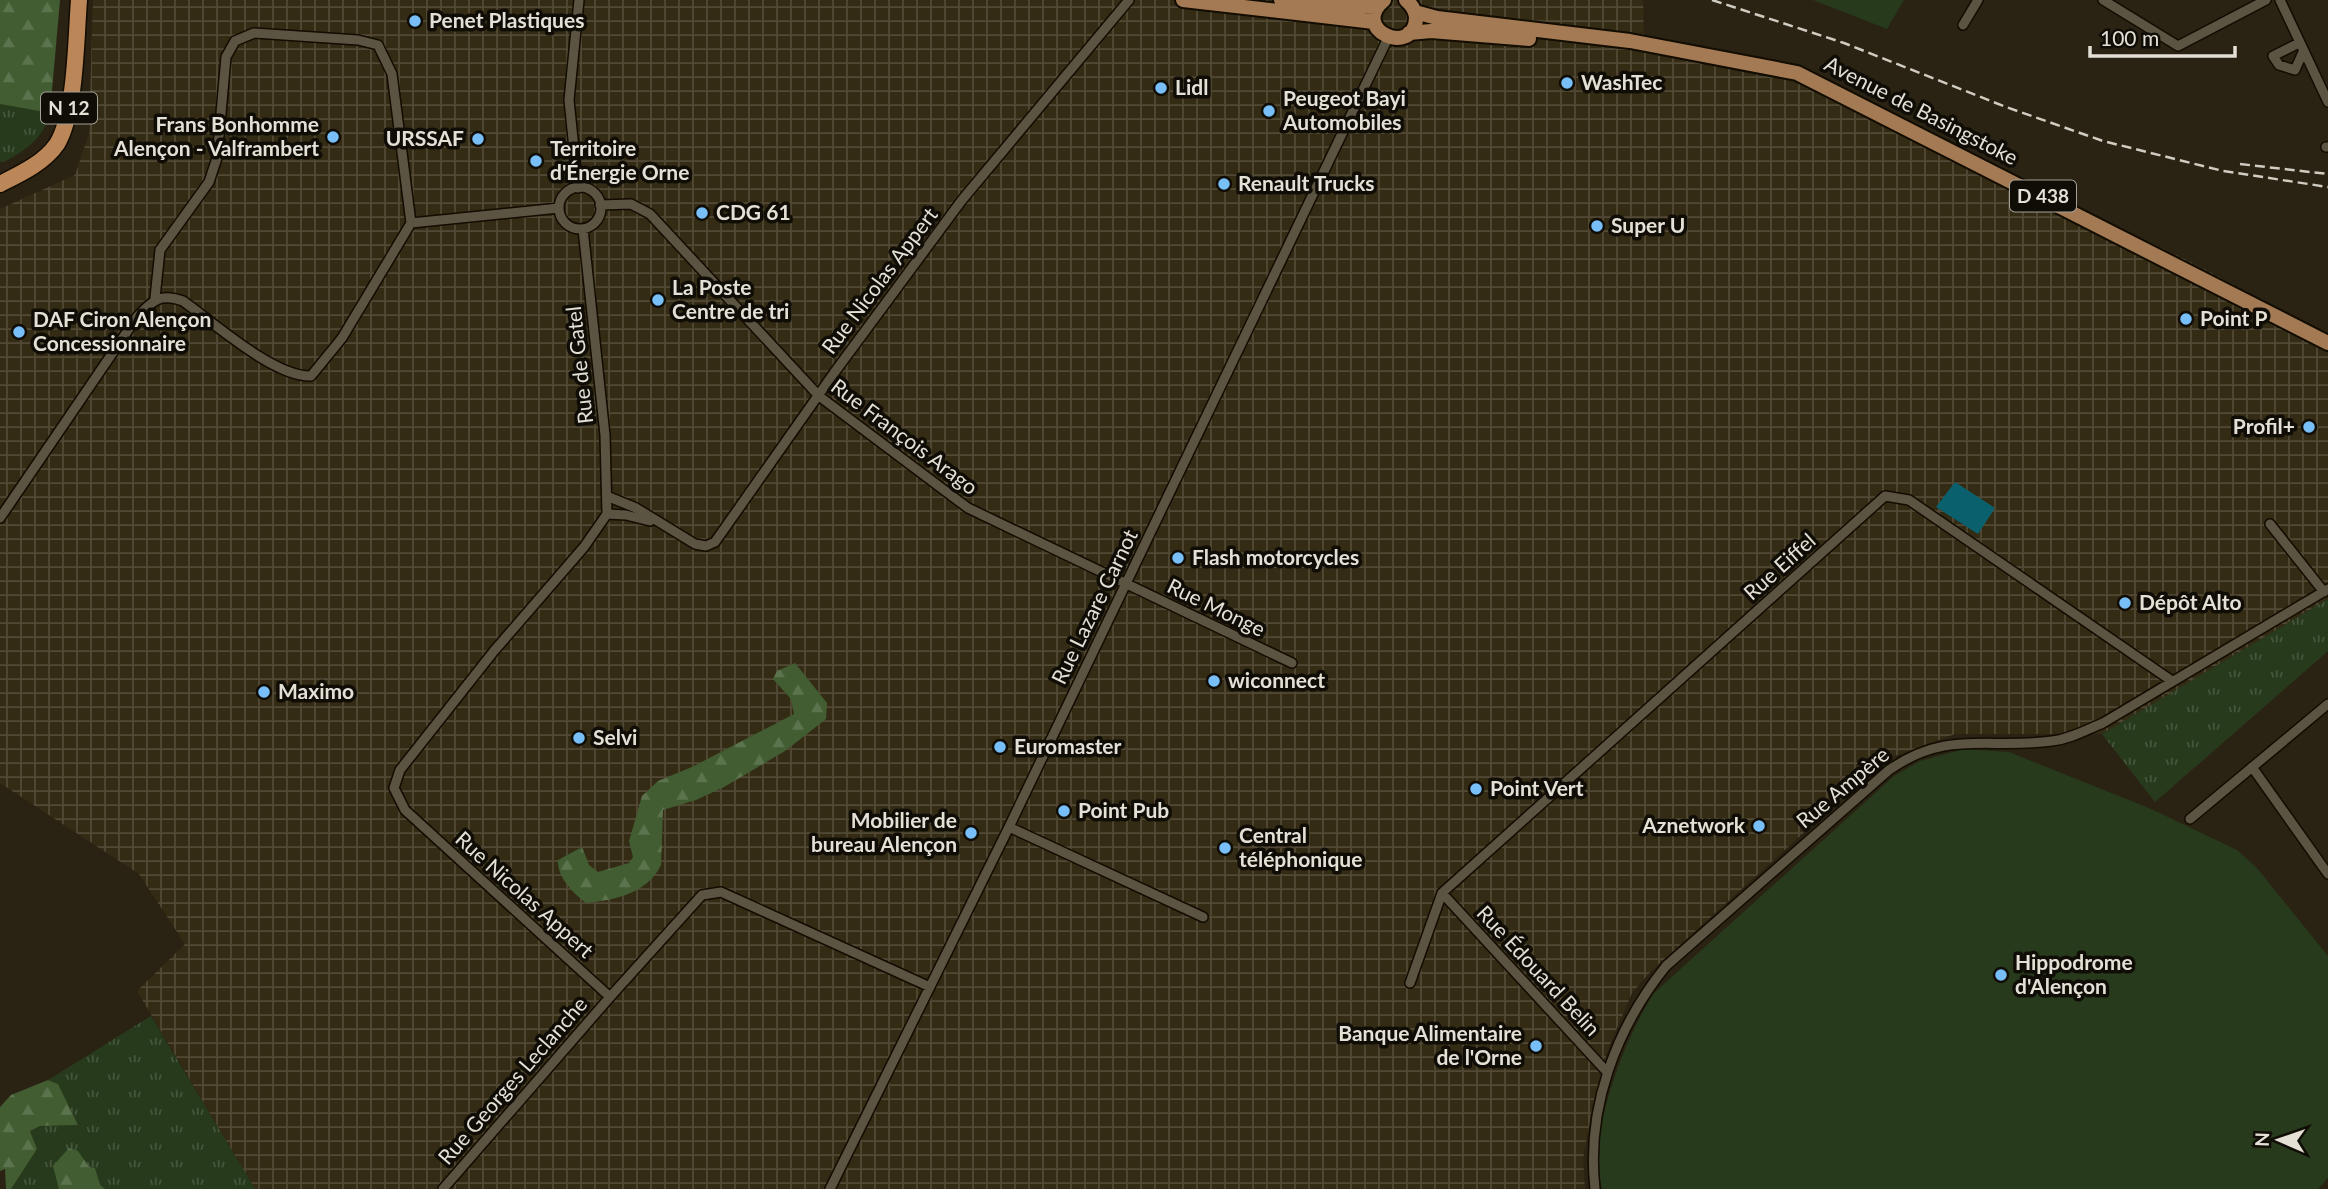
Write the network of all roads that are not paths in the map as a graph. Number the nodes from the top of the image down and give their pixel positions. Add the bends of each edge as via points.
1 (73, 0) edge
2 (79, 0) edge
3 (579, 0) edge
4 (1129, 0) edge
5 (1183, 0) edge
6 (1281, 0) edge
7 (1406, 0) edge
8 (1978, 0) edge
9 (2104, 0) edge
10 (2266, 0) edge
11 (2280, 0) edge
12 (1380, 3) edge
13 (1415, 12) junction
14 (1374, 22) junction
15 (1963, 25) dead end
16 (1409, 33) junction
17 (1388, 38) junction
18 (1753, 62) junction
19 (2327, 102) edge
20 (0, 173) edge
21 (0, 184) edge
22 (578, 188) junction
23 (600, 205) junction
24 (559, 208) junction
25 (411, 223) junction
26 (583, 229) junction
27 (155, 298) junction
28 (2328, 342) edge
29 (819, 396) junction
30 (609, 498) junction
31 (607, 514) junction
32 (0, 518) edge
33 (655, 523) junction
34 (2270, 524) dead end
35 (1126, 584) junction
36 (2326, 591) edge
37 (1292, 663) dead end
38 (2172, 681) junction
39 (2328, 704) edge
40 (2252, 767) junction
41 (2190, 819) dead end
42 (1009, 827) junction
43 (2328, 874) edge
44 (1443, 893) junction
45 (1203, 917) dead end
46 (1410, 983) dead end
47 (930, 987) junction
48 (610, 997) junction
49 (1607, 1072) junction
50 (443, 1189) edge
51 (830, 1189) edge
52 (1595, 1189) edge

1 - 20 highway, N 12 via 64,101 51,139 32,158
2 - 21 highway, N 12 via 70,103 57,143 37,164
3 - 22 street via 569,100
4 - 29 street, Rue Nicolas Appert via 970,191
5 - 14 main road
6 - 12 main road via 1327,6
7 - 13 main road
8 - 15 street
9 - 10 street via 2178,46
11 - 19 street
12 - 14 main road
13 - 16 main road
13 - 18 main road, Avenue de Basingstoke / D 438
14 - 17 main road
16 - 17 main road, Avenue de Basingstoke
16 - 18 main road, Avenue de Basingstoke / D 438 via 1431,31
17 - 35 street, Rue Lazare Carnot
18 - 28 main road, Avenue de Basingstoke / D 438 via 1797,73 1847,96
22 - 23 street via 594,193
22 - 24 street via 565,193
23 - 26 street via 595,223
23 - 29 street, Rue François Arago via 631,204 650,214
24 - 25 street
24 - 26 street via 565,223
25 - 27 street via 342,338 311,376 296,376 275,365 183,301
25 - 27 street via 392,74 378,45 254,33 235,41 226,57 216,158 209,182 160,250
26 - 30 street, Rue de Gatel
27 - 32 street via 137,317
29 - 33 street, Rue Nicolas Appert via 715,542 695,544
29 - 35 street, Rue François Arago via 968,508
30 - 31 street, Rue Nicolas Appert
30 - 33 street, Rue Nicolas Appert via 636,508
31 - 33 street, Rue Nicolas Appert
31 - 48 street, Rue Nicolas Appert via 400,770 394,788 405,810
34 - 36 street
35 - 37 street, Rue Monge
35 - 42 street, Rue Lazare Carnot
36 - 38 street, Rue Ampère
38 - 44 street, Rue Eiffel via 1909,500 1885,496
38 - 49 street, Rue Ampère via 2074,736 1934,746 1898,764 1666,966 1641,997
39 - 40 street
40 - 41 street
40 - 43 street
42 - 45 street
42 - 47 street, Rue Lazare Carnot
44 - 46 street
44 - 49 street, Rue Édouard Belin
47 - 48 street via 721,892 712,892 702,895
47 - 51 street, Rue Lazare Carnot
48 - 50 street, Rue Georges Leclanche
49 - 52 street, Rue Ampère via 1593,1140

